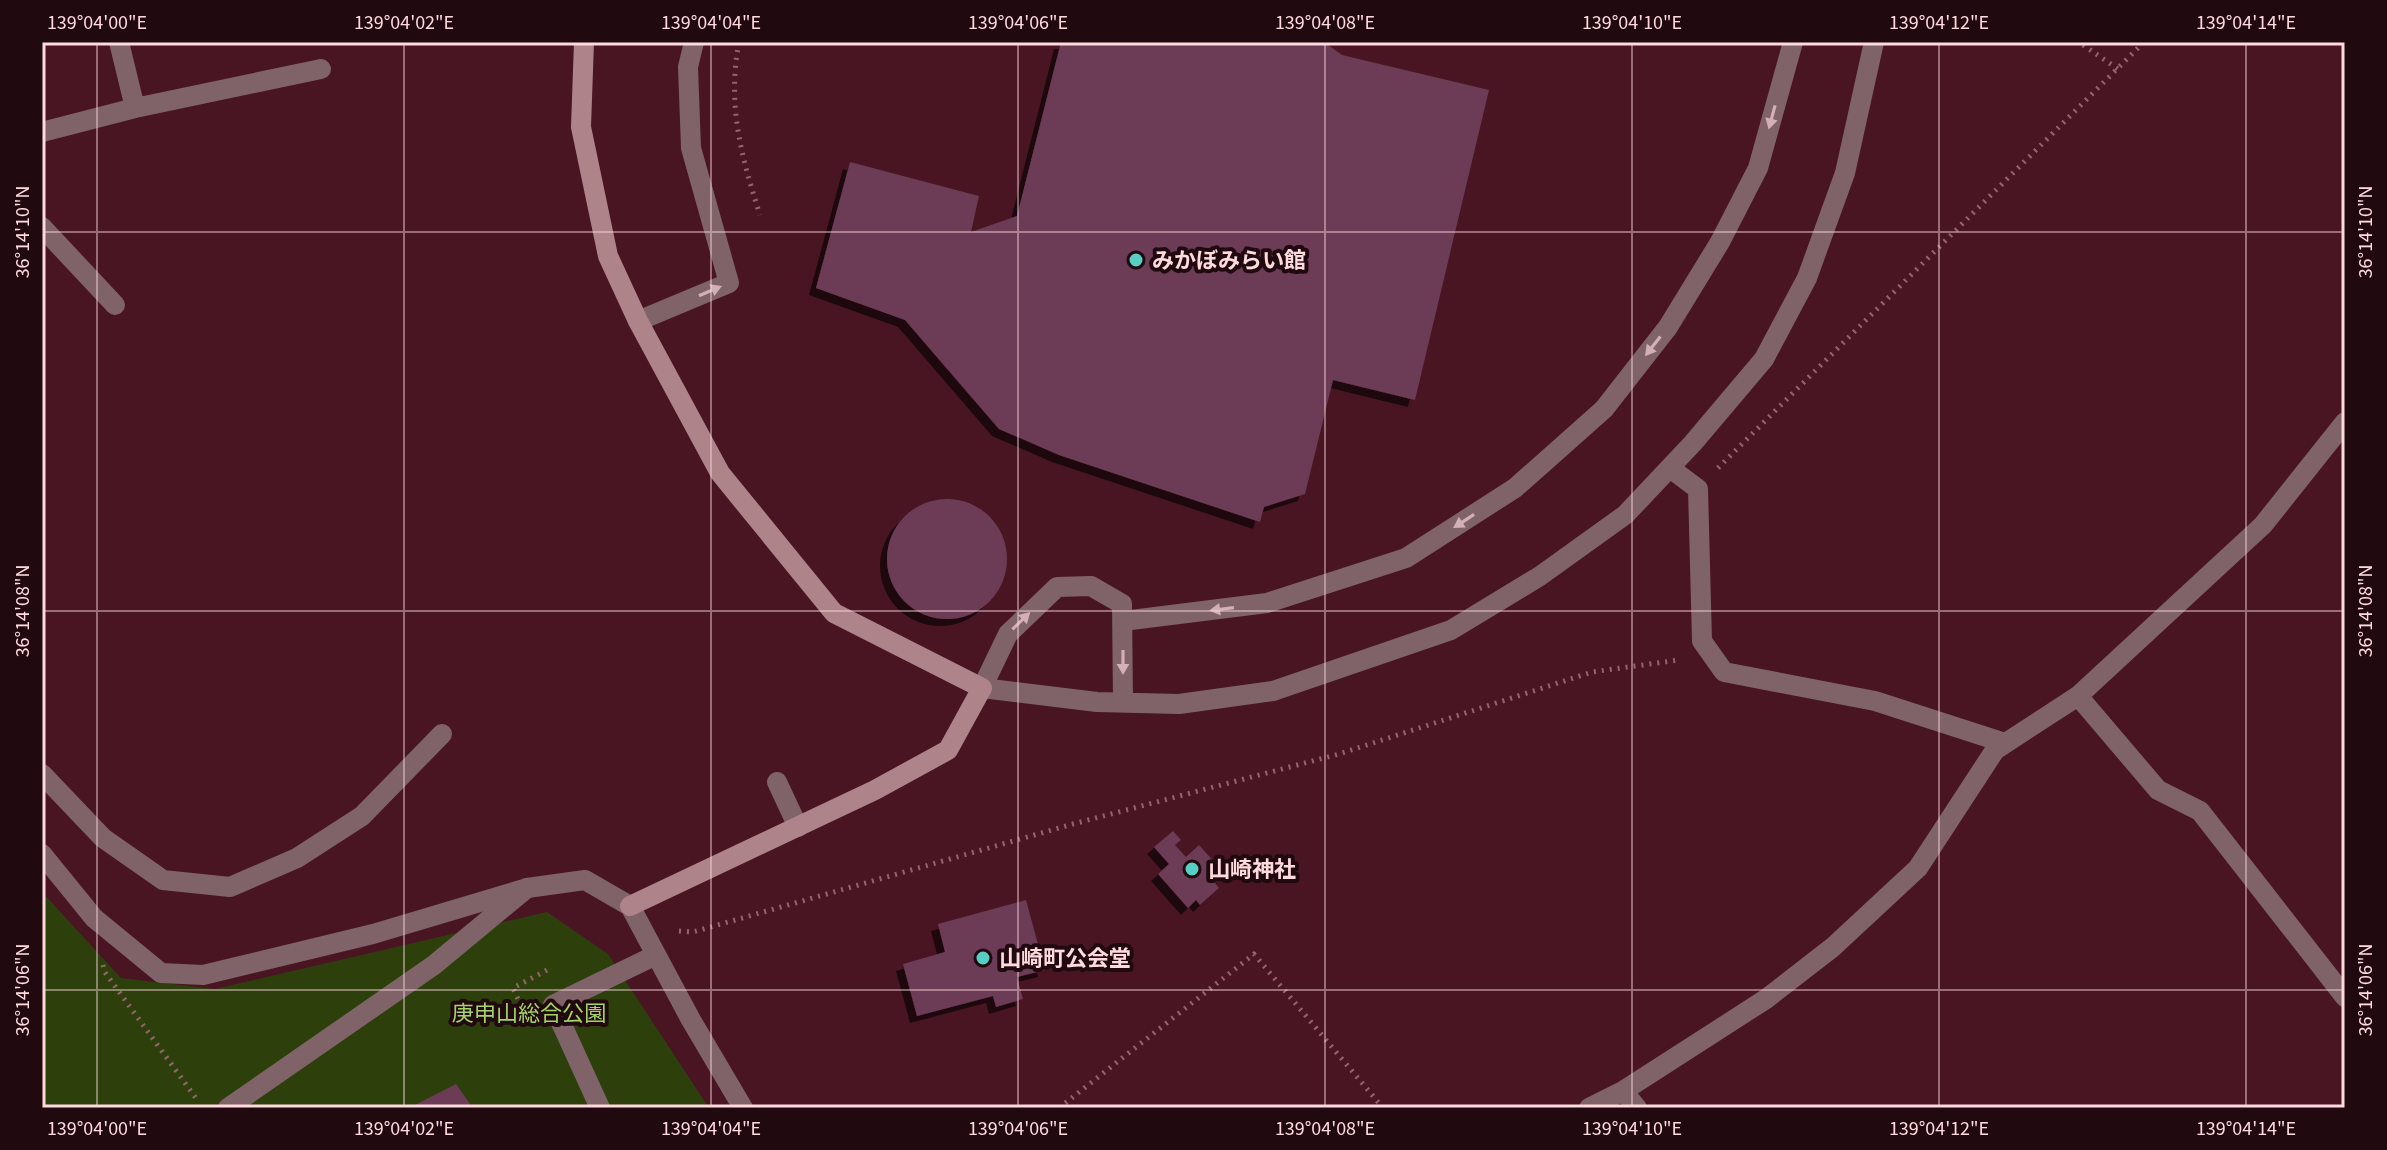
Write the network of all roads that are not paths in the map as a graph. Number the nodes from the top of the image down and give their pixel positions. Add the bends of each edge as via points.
1 (119, 42) edge
2 (584, 42) edge
3 (694, 42) edge
4 (1793, 42) edge
5 (1874, 42) edge
6 (321, 69) dead end
7 (135, 108) junction
8 (42, 132) edge
9 (42, 227) edge
10 (115, 305) dead end
11 (638, 321) junction
12 (2345, 422) edge
13 (1670, 468) junction
14 (1123, 621) junction
15 (982, 688) junction
16 (2078, 696) junction
17 (1123, 702) junction
18 (442, 734) dead end
19 (2005, 743) junction
20 (42, 774) edge
21 (777, 782) dead end
22 (798, 827) junction
23 (42, 854) edge
24 (527, 888) junction
25 (630, 906) junction
26 (656, 955) junction
27 (2345, 997) edge
28 (1623, 1091) junction
29 (228, 1108) edge
30 (600, 1108) edge
31 (743, 1108) edge
32 (1589, 1108) edge
33 (1637, 1108) edge

1 - 7 street
2 - 11 street via 581,127 608,256
11 -> 3 street via 729,283 691,148 688,67
4 -> 14 street via 1758,168 1668,327 1604,409 1515,488 1406,558 1267,603
5 - 13 street via 1845,173 1807,278 1764,359
6 - 7 street
7 - 8 street
9 - 10 street
11 - 15 street via 720,473 834,613
12 - 16 street via 2263,525
13 - 17 street via 1625,515 1540,576 1451,630 1273,691 1179,704
13 - 19 street via 1698,489 1702,641 1724,672 1875,701
15 -> 14 street via 1008,634 1057,587 1091,586 1122,604
14 -> 17 street
15 - 17 street
15 - 22 street via 948,750
16 - 19 street
16 - 27 street via 2158,790 2200,811
18 - 20 street via 362,816 297,858 230,887 163,880 103,838
19 - 28 street via 1995,750 1918,868 1833,947 1766,999
21 - 22 street
22 - 25 street
23 - 24 street via 94,918 161,973 203,975 373,934
24 - 25 street via 585,880
24 - 29 street via 434,965
25 - 26 street
26 - 30 street via 553,1005
26 - 31 street
28 - 32 street
28 - 33 street

